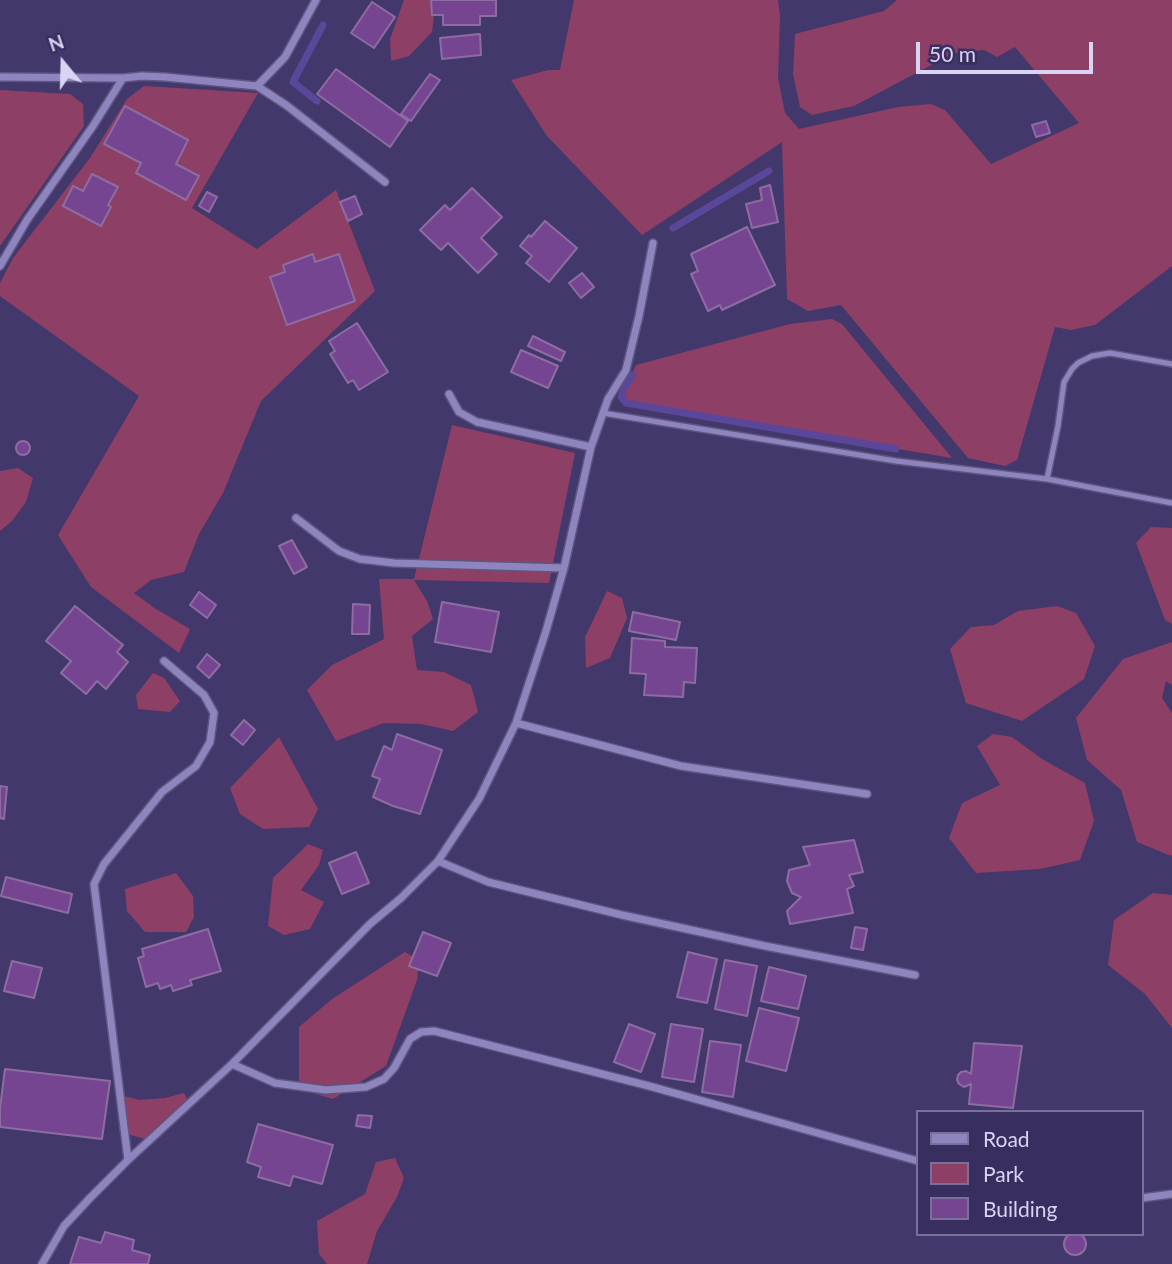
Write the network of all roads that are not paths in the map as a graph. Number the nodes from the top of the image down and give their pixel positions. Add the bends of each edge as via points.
1 (316, 0) edge
2 (0, 77) edge
3 (123, 78) junction
4 (257, 86) junction
5 (385, 182) dead end
6 (653, 243) dead end
7 (0, 266) edge
8 (1172, 364) edge
9 (449, 394) dead end
10 (603, 413) junction
11 (591, 447) junction
12 (1047, 479) junction
13 (1172, 503) edge
14 (296, 518) dead end
15 (564, 568) junction
16 (164, 660) dead end
17 (516, 723) junction
18 (867, 794) dead end
19 (438, 861) junction
20 (915, 975) dead end
21 (232, 1064) junction
22 (128, 1160) junction
23 (916, 1160) edge
24 (1172, 1194) edge
25 (1144, 1198) edge
26 (42, 1264) edge

1 - 4 street via 285,57
2 - 3 street
3 - 4 street via 165,77
3 - 7 street
4 - 5 street
6 - 10 street via 626,370
8 - 12 lane via 1110,353 1078,363 1064,383
9 - 11 street via 459,412 477,422
10 - 11 street
10 - 12 lane via 895,461
11 - 15 street
12 - 13 lane
14 - 15 street via 339,551 360,559
15 - 17 street
16 - 22 street via 204,695 214,713 211,742 196,766 162,792 104,864 94,884
17 - 18 street via 681,765
17 - 19 street via 479,799
19 - 20 street via 488,882 622,915
19 - 21 street
21 - 22 street
21 - 23 street via 275,1083 326,1090 366,1087 389,1074 410,1040 421,1031 434,1031
22 - 26 street via 64,1226
24 - 25 street

